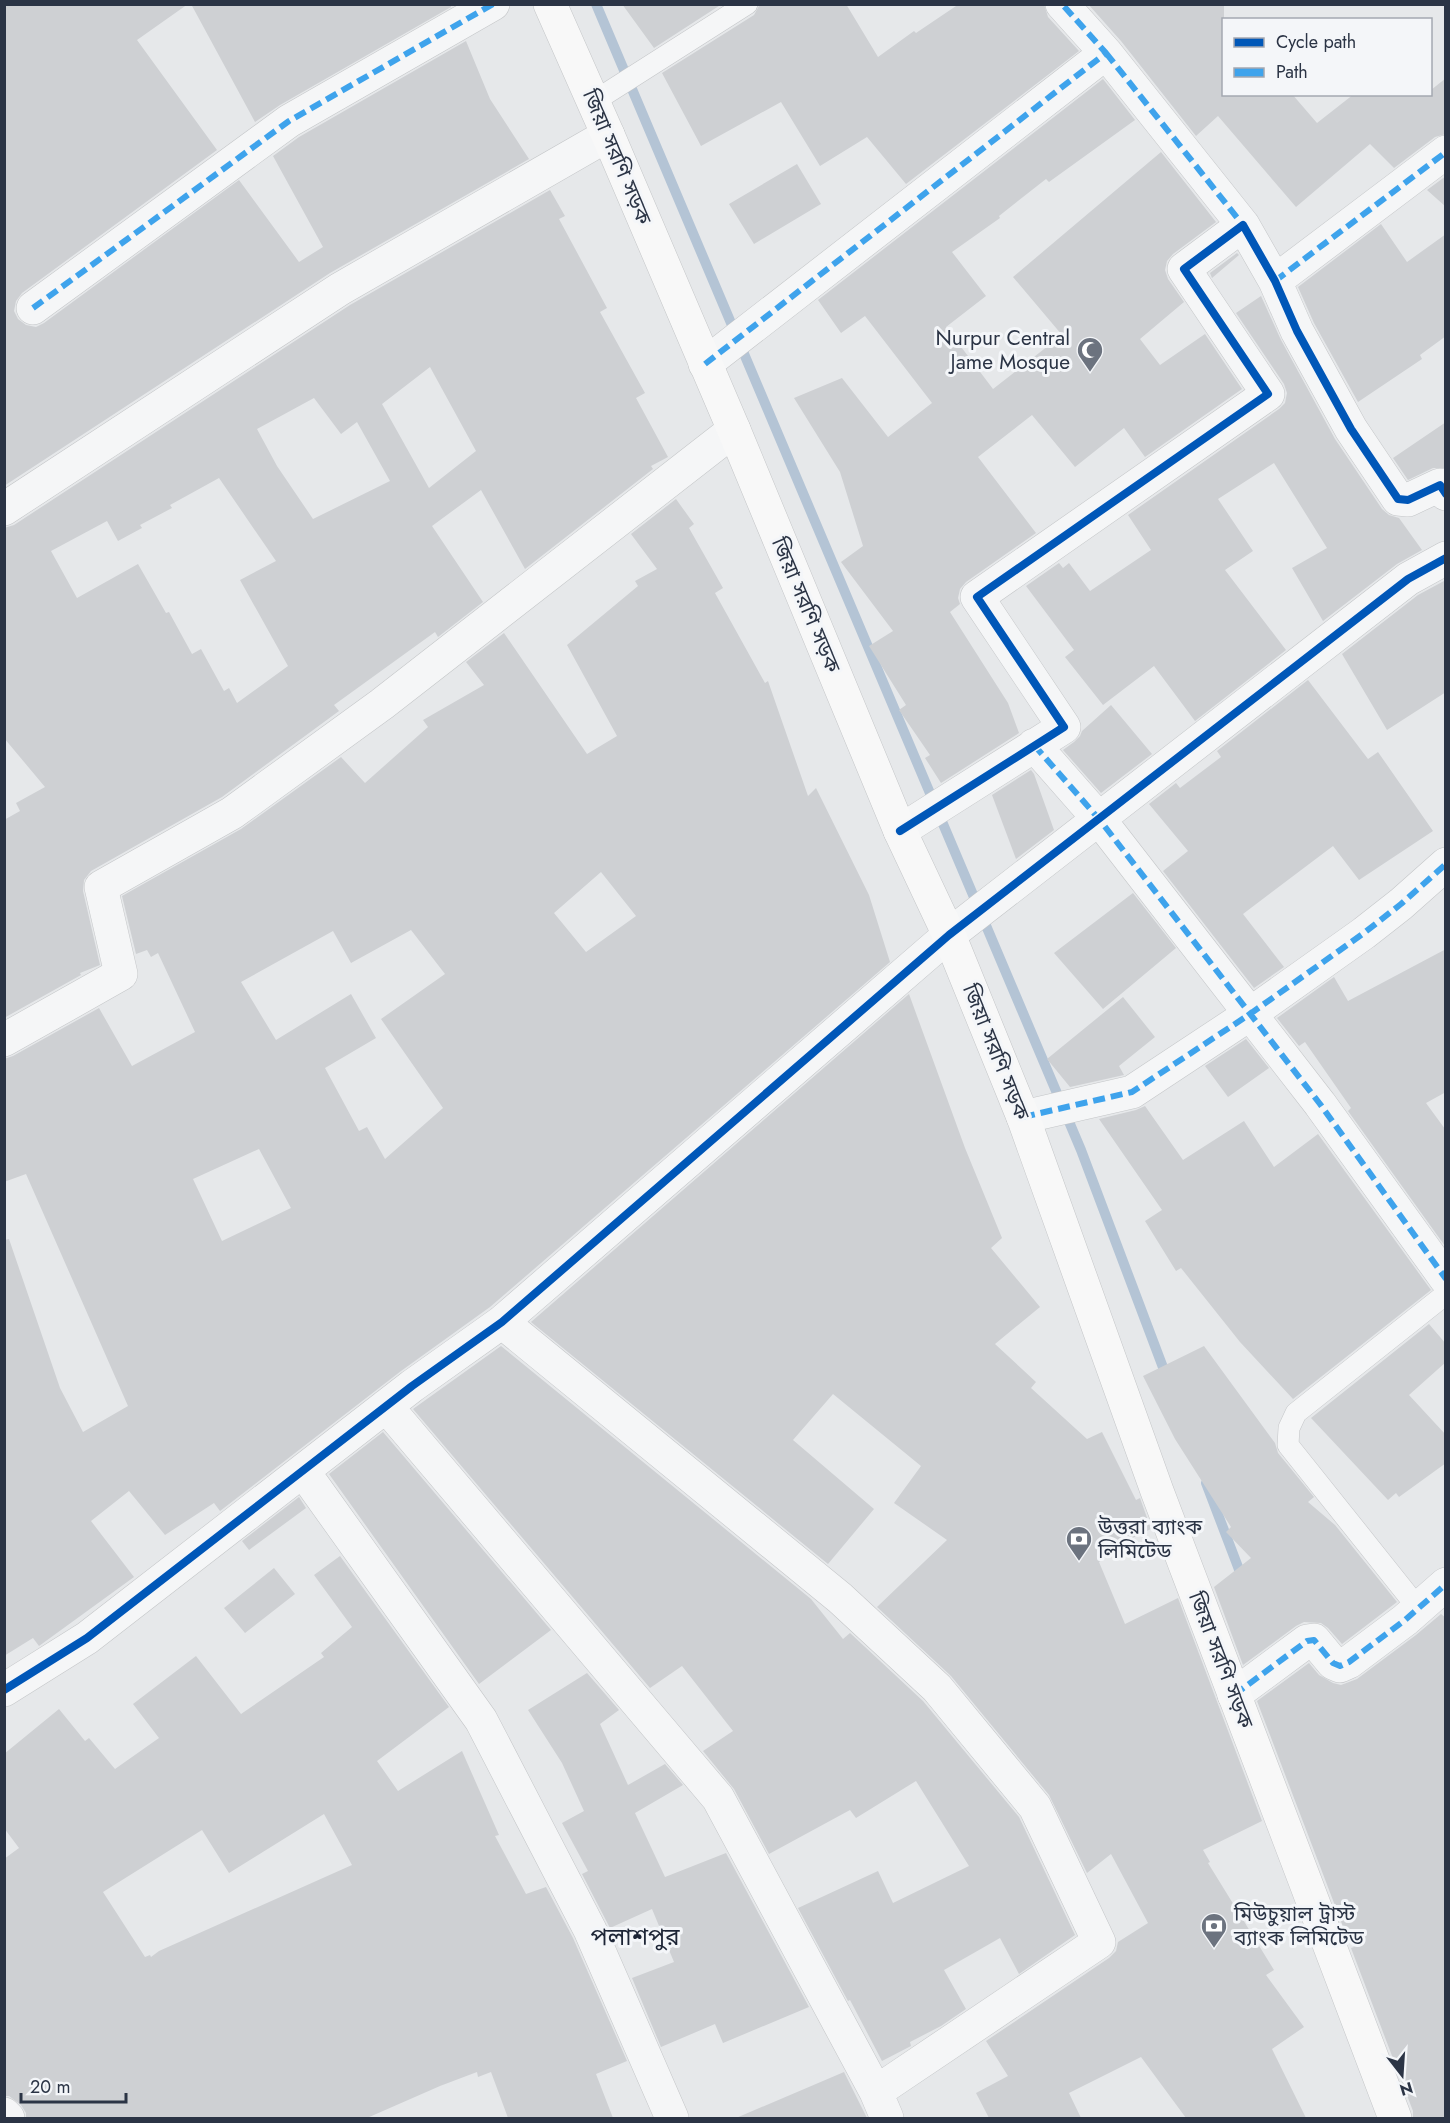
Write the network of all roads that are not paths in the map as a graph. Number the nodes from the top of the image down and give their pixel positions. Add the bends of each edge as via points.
1 (493, 4) edge
2 (550, 4) edge
3 (747, 4) edge
4 (1062, 4) edge
5 (1106, 53) junction
6 (593, 102) junction
7 (608, 135) junction
8 (1446, 152) edge
9 (1243, 225) junction
10 (1275, 281) junction
11 (33, 308) dead end
12 (705, 364) junction
13 (734, 430) junction
14 (1446, 494) edge
15 (4, 509) edge
16 (1446, 558) edge
17 (1034, 745) junction
18 (1099, 819) junction
19 (900, 831) junction
20 (1446, 864) edge
21 (949, 935) junction
22 (1250, 1014) junction
23 (4, 1040) edge
24 (1023, 1117) junction
25 (1446, 1280) edge
26 (1446, 1294) edge
27 (502, 1322) junction
28 (386, 1406) junction
29 (303, 1471) junction
30 (1446, 1584) edge
31 (1418, 1608) junction
32 (4, 1690) edge
33 (1234, 1695) junction
34 (882, 2105) edge
35 (4, 2114) edge
36 (8, 2118) edge
37 (672, 2118) edge
38 (1395, 2118) edge

1 - 11 street via 290,121
2 - 6 main road, জিয়া সরণি সড়ক
3 - 6 lane
4 - 5 street
5 - 9 street
5 - 12 street
6 - 7 main road, জিয়া সরণি সড়ক
7 - 12 main road, জিয়া সরণি সড়ক
7 - 15 street via 340,289
8 - 10 street
9 - 10 street
9 - 17 street via 1184,270 1268,394 977,597 1064,727
10 - 14 street via 1297,331 1351,429 1398,499 1408,500 1440,485
12 - 13 main road, জিয়া সরণি সড়ক
13 - 19 main road, জিয়া সরণি সড়ক
13 - 23 street via 382,704 232,813 101,887 121,974
16 - 18 street via 1408,579
17 - 18 street
17 - 19 street
18 - 21 street
18 - 22 street
19 - 21 main road, জিয়া সরণি সড়ক
20 - 22 street via 1364,933
21 - 24 main road, জিয়া সরণি সড়ক
21 - 27 street
22 - 24 street via 1132,1092
22 - 25 street
24 - 33 main road, জিয়া সরণি সড়ক
26 - 31 lane via 1296,1413 1289,1428 1288,1445
27 - 28 street
27 - 34 street via 840,1598 937,1688 1035,1807 1099,1942
28 - 29 street
28 - 34 street via 718,1798
29 - 32 street via 87,1638
29 - 37 street via 481,1720 590,1930
30 - 31 street
31 - 33 street via 1340,1666 1314,1640 1307,1641
33 - 38 main road, জিয়া সরণি সড়ক
35 - 36 street

